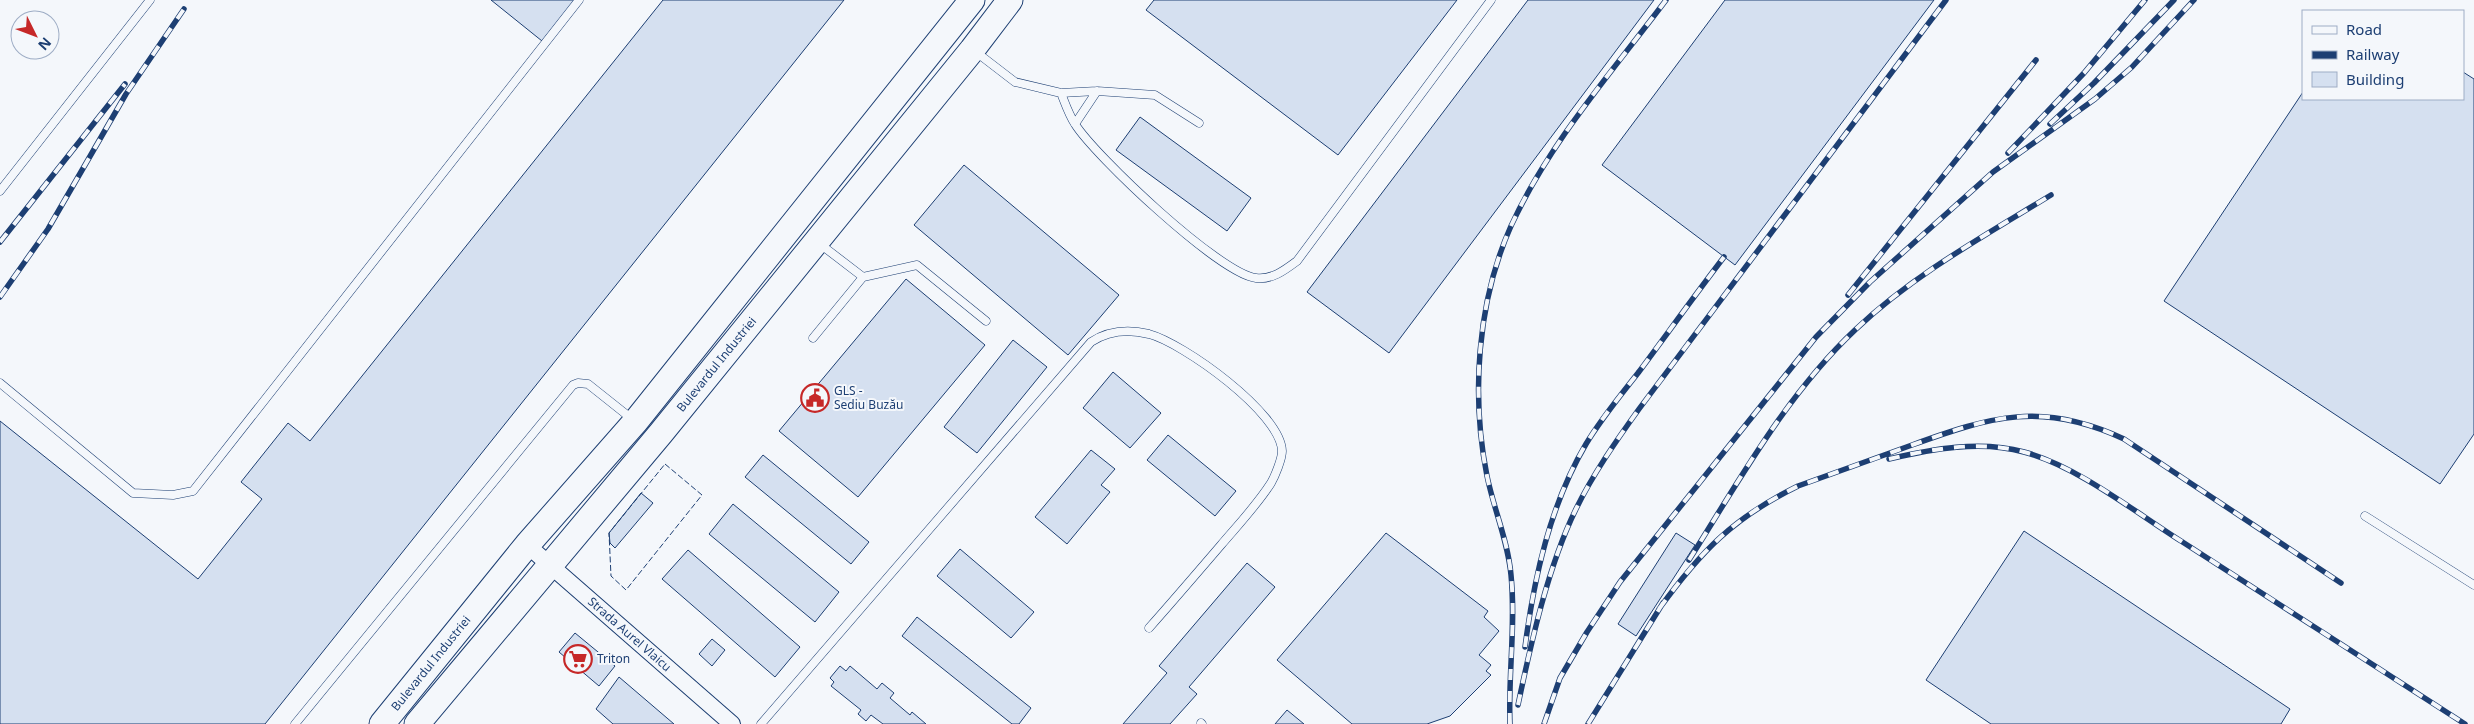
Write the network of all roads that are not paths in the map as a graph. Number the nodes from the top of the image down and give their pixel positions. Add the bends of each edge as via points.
1 (150, 0) edge
2 (579, 0) edge
3 (972, 0) edge
4 (1010, 0) edge
5 (1491, 0) edge
6 (972, 50) junction
7 (1097, 91) junction
8 (1061, 93) junction
9 (1199, 123) dead end
10 (1075, 124) junction
11 (0, 191) edge
12 (817, 241) junction
13 (863, 277) junction
14 (986, 321) dead end
15 (813, 338) dead end
16 (0, 383) edge
17 (636, 422) junction
18 (2365, 516) dead end
19 (527, 545) junction
20 (550, 565) junction
21 (2474, 585) edge
22 (1149, 628) dead end
23 (295, 724) edge
24 (382, 724) edge
25 (418, 724) edge
26 (732, 724) edge
27 (761, 724) edge

1 - 11 lane
2 - 16 lane via 193,491 173,495 133,493
3 - 17 main road, Bulevardul Industriei
4 - 6 main road, Bulevardul Industriei
5 - 10 lane via 1296,261 1277,275 1256,278 1228,265 1161,214
6 - 8 lane via 1015,82
6 - 12 main road, Bulevardul Industriei
7 - 8 lane
7 - 9 lane via 1155,95
7 - 10 lane
8 - 10 lane
12 - 13 lane
12 - 20 main road, Bulevardul Industriei
13 - 14 lane via 917,265
13 - 15 lane
17 - 19 main road, Bulevardul Industriei
17 - 23 lane via 588,384 578,382 572,386
18 - 21 lane
19 - 20 street, Strada Aurel Vlaicu
19 - 24 main road, Bulevardul Industriei
20 - 25 main road, Bulevardul Industriei
20 - 26 street, Strada Aurel Vlaicu
22 - 27 lane via 1272,481 1282,451 1275,428 1252,402 1186,351 1149,334 1122,331 1103,334 1091,342

